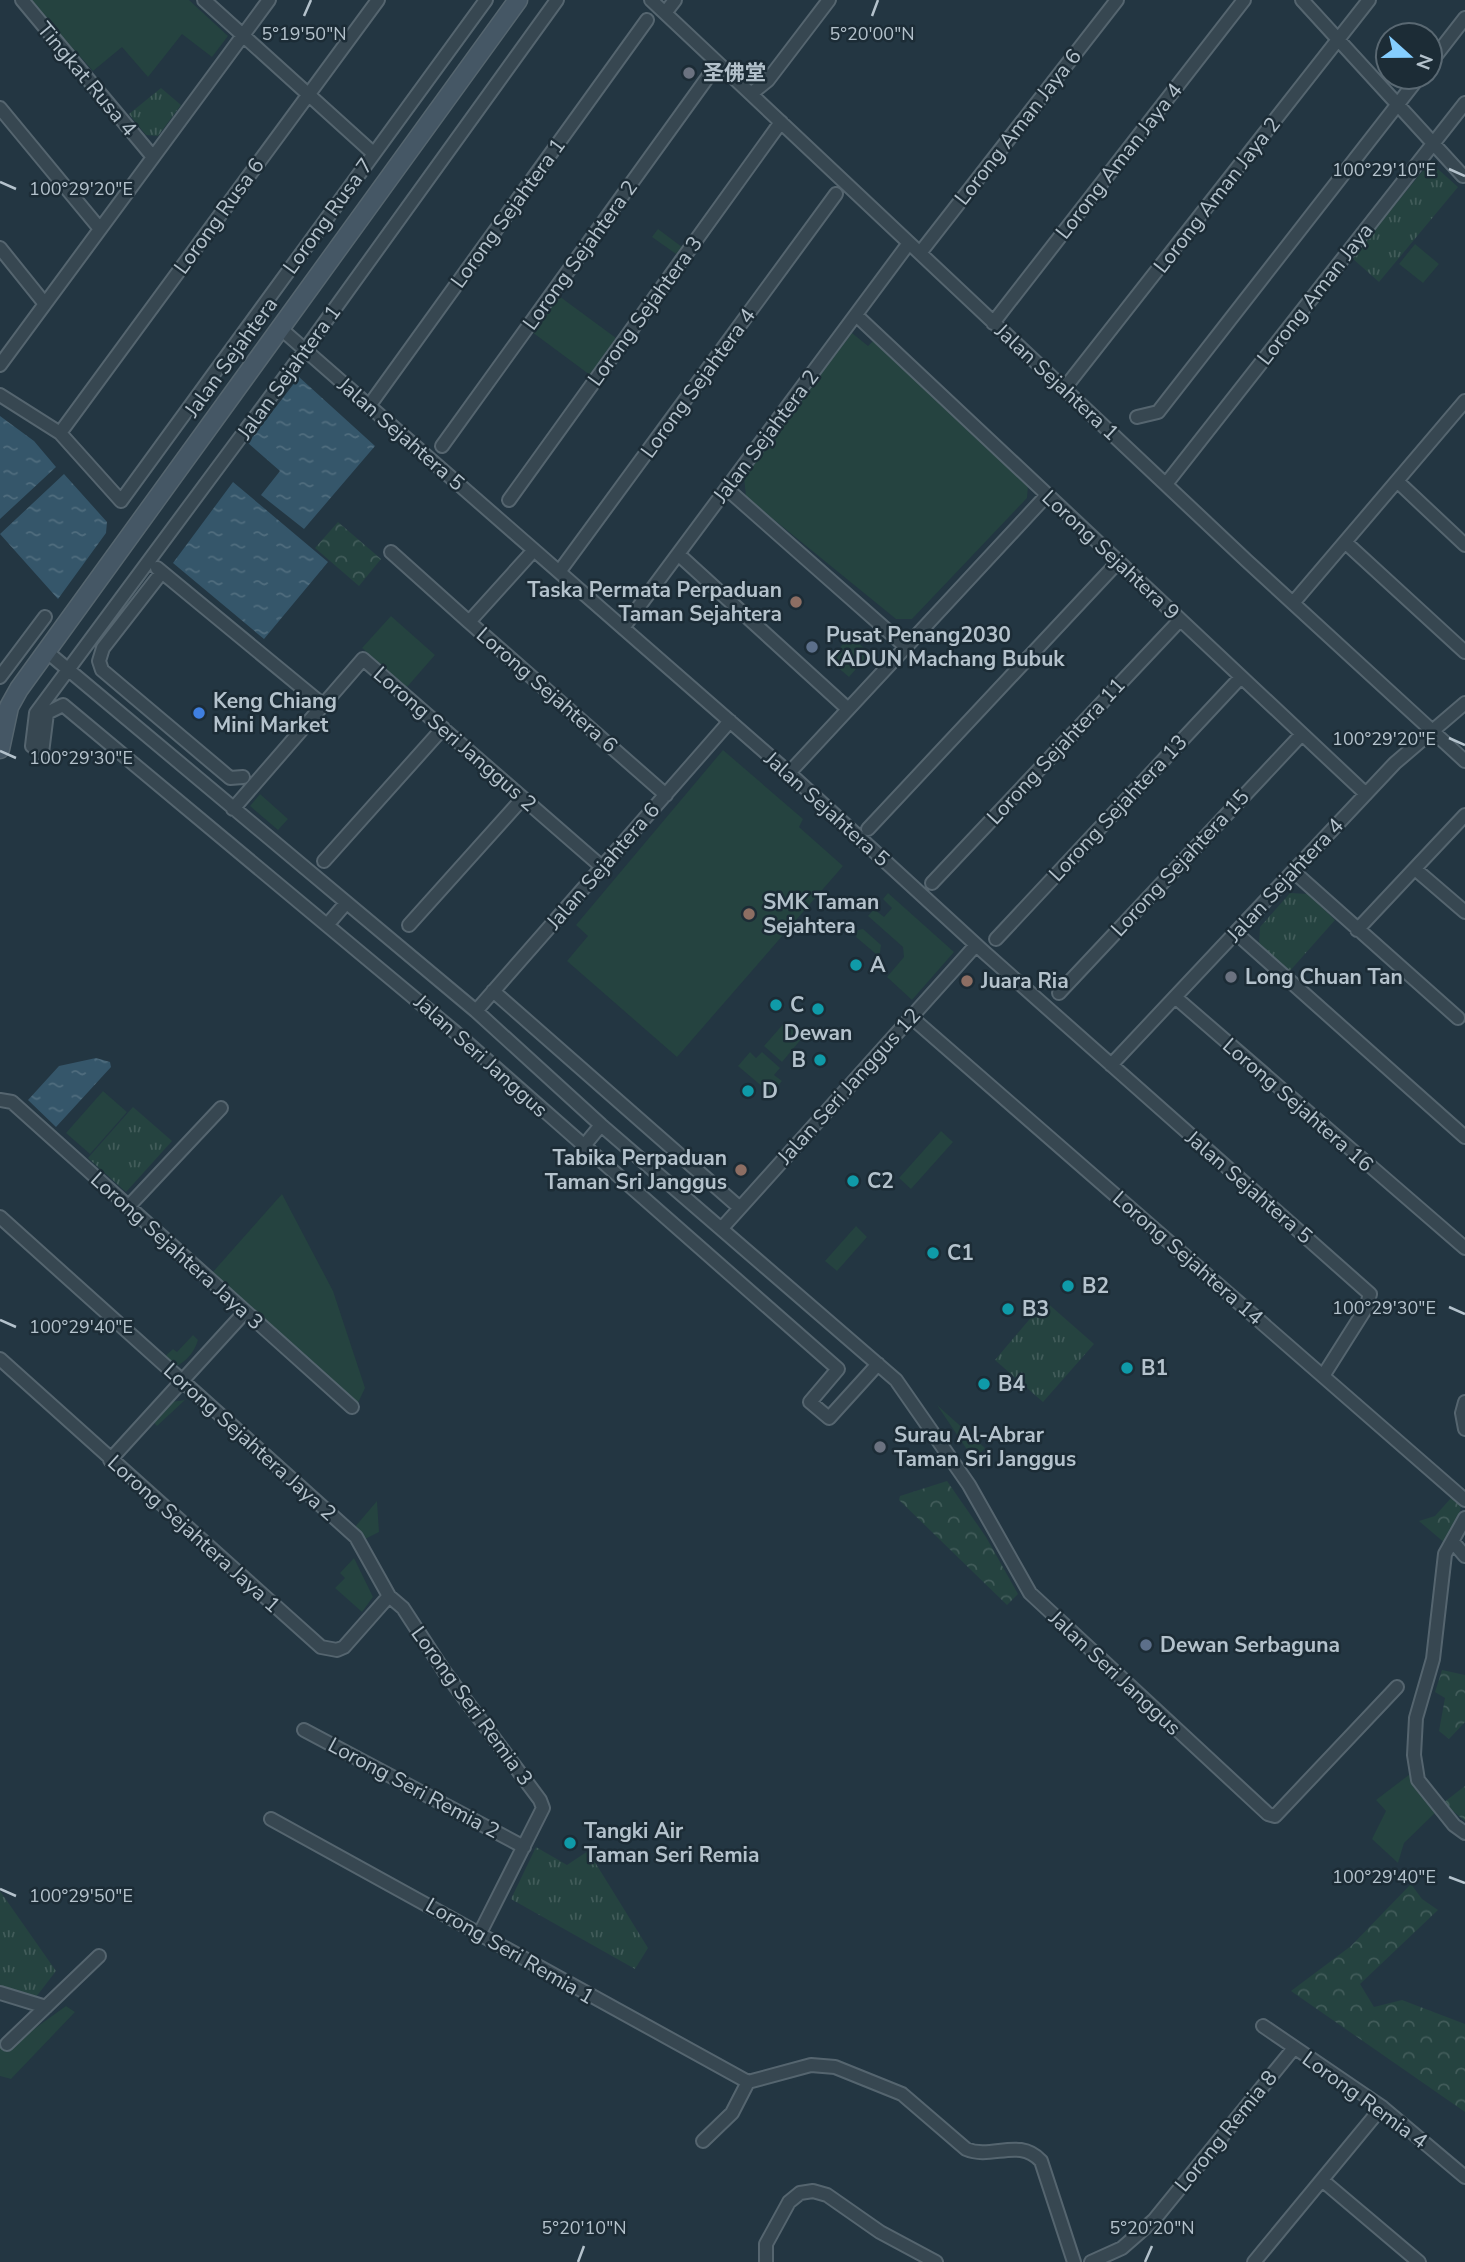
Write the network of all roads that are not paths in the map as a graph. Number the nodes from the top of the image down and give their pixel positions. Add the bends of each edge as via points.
1 (22, 0) edge
2 (204, 0) edge
3 (269, 0) edge
4 (378, 0) edge
5 (486, 0) edge
6 (518, 0) edge
7 (557, 0) edge
8 (651, 0) edge
9 (675, 0) edge
10 (829, 0) edge
11 (1117, 0) edge
12 (1244, 0) edge
13 (1302, 0) edge
14 (1369, 0) edge
15 (665, 13) junction
16 (1465, 18) edge
17 (647, 20) dead end
18 (242, 36) junction
19 (1339, 40) junction
20 (1444, 45) edge
21 (718, 63) junction
22 (1408, 91) edge
23 (751, 94) junction
24 (308, 96) junction
25 (1465, 103) edge
26 (1397, 106) junction
27 (0, 108) edge
28 (781, 122) junction
29 (1433, 144) junction
30 (373, 153) junction
31 (153, 158) junction
32 (1462, 176) dead end
33 (836, 194) dead end
34 (100, 229) junction
35 (909, 243) junction
36 (0, 248) edge
37 (920, 253) junction
38 (45, 304) junction
39 (856, 315) junction
40 (993, 323) junction
41 (280, 328) junction
42 (305, 350) junction
43 (0, 365) edge
44 (1064, 389) junction
45 (0, 395) edge
46 (1465, 401) edge
47 (369, 406) junction
48 (1137, 417) dead end
49 (60, 433) junction
50 (442, 446) dead end
51 (1396, 481) junction
52 (1166, 484) junction
53 (727, 488) junction
54 (1047, 495) junction
55 (509, 500) dead end
56 (1345, 542) junction
57 (1465, 545) edge
58 (534, 550) junction
59 (391, 552) dead end
60 (678, 554) junction
61 (149, 561) junction
62 (1118, 562) junction
63 (162, 572) junction
64 (559, 572) junction
65 (1293, 603) junction
66 (45, 617) dead end
67 (1180, 620) junction
68 (469, 622) junction
69 (623, 628) junction
70 (906, 647) junction
71 (46, 651) junction
72 (1465, 652) edge
73 (67, 671) junction
74 (0, 677) edge
75 (1241, 677) junction
76 (1465, 703) edge
77 (323, 705) junction
78 (848, 709) junction
79 (730, 721) junction
80 (164, 723) junction
81 (443, 728) junction
82 (1434, 733) junction
83 (1302, 734) junction
84 (150, 740) junction
85 (32, 746) joint
86 (0, 749) edge
87 (1465, 761) edge
88 (789, 773) junction
89 (243, 777) dead end
90 (666, 794) junction
91 (1366, 794) junction
92 (523, 798) junction
93 (233, 809) junction
94 (1465, 815) edge
95 (868, 828) dead end
96 (324, 861) dead end
97 (602, 867) junction
98 (1415, 869) junction
99 (1294, 872) junction
100 (932, 883) dead end
101 (346, 903) junction
102 (1465, 912) edge
103 (328, 924) junction
104 (409, 925) dead end
105 (1357, 930) junction
106 (1236, 933) junction
107 (996, 939) dead end
108 (976, 945) junction
109 (493, 991) junction
110 (1059, 993) dead end
111 (1175, 997) junction
112 (476, 1011) junction
113 (911, 1017) junction
114 (1458, 1018) dead end
115 (1111, 1065) junction
116 (0, 1100) edge
117 (220, 1108) dead end
118 (601, 1125) junction
119 (1465, 1137) edge
120 (583, 1147) junction
121 (128, 1207) junction
122 (740, 1208) junction
123 (0, 1217) edge
124 (722, 1228) junction
125 (1465, 1248) edge
126 (244, 1313) junction
127 (0, 1359) edge
128 (878, 1364) junction
129 (1323, 1376) junction
130 (181, 1381) junction
131 (1465, 1402) edge
132 (352, 1407) dead end
133 (1465, 1429) edge
134 (110, 1460) junction
135 (1465, 1500) edge
136 (1465, 1518) edge
137 (1453, 1542) junction
138 (1465, 1556) edge
139 (389, 1596) junction
140 (1398, 1687) dead end
141 (304, 1730) dead end
142 (271, 1819) dead end
143 (1465, 1833) edge
144 (524, 1847) junction
145 (480, 1933) junction
146 (99, 1956) dead end
147 (0, 1993) edge
148 (46, 2007) junction
149 (1263, 2026) dead end
150 (7, 2044) dead end
151 (1294, 2048) junction
152 (748, 2082) junction
153 (1382, 2107) junction
154 (703, 2141) dead end
155 (1465, 2177) edge
156 (1322, 2180) junction
157 (1260, 2260) edge
158 (766, 2262) edge
159 (936, 2262) edge
160 (1074, 2262) edge
161 (1091, 2262) edge
162 (1419, 2262) edge

1 - 31 street, Tingkat Rusa 4
2 - 18 street
3 - 18 street
4 - 24 street, Lorong Rusa 6
5 - 30 street, Lorong Rusa 7
6 - 41 main road, Jalan Sejahtera
7 - 42 street, Jalan Sejahtera 1
8 - 15 street, Jalan Sejahtera 1
9 - 15 street
10 - 23 street via 768,80
11 - 37 street, Lorong Aman Jaya 6
12 - 40 street, Lorong Aman Jaya 4
13 - 19 street
14 - 19 street, Lorong Aman Jaya 2
15 - 21 street, Jalan Sejahtera 1
16 - 20 street
17 - 47 street, Lorong Sejahtera 1
18 - 24 street
18 - 31 street
19 - 26 street
19 - 44 street, Lorong Aman Jaya 2
21 - 23 street, Jalan Sejahtera 1
21 - 50 street, Lorong Sejahtera 2
22 - 26 street
23 - 28 street, Jalan Sejahtera 1
24 - 30 street
24 - 49 street, Lorong Rusa 6
25 - 29 street, Lorong Aman Jaya
26 - 29 street
26 - 48 street via 1158,412
27 - 34 street
28 - 35 street, Jalan Sejahtera 1
28 - 55 street, Lorong Sejahtera 3
29 - 32 street
29 - 52 street, Lorong Aman Jaya
30 - 49 street, Lorong Rusa 7 via 121,501
31 - 34 street
33 - 64 street, Lorong Sejahtera 4
34 - 38 street
35 - 37 street, Jalan Sejahtera 1
35 - 39 street, Jalan Sejahtera 2
36 - 38 street
37 - 40 street, Jalan Sejahtera 1
38 - 43 street
39 - 53 street, Jalan Sejahtera 2
39 - 54 street, Lorong Sejahtera 9
40 - 44 street, Jalan Sejahtera 1
41 - 42 street, Jalan Sejahtera 5
41 - 71 main road, Jalan Sejahtera
42 - 47 street, Jalan Sejahtera 5
42 - 61 street, Jalan Sejahtera 1
44 - 52 street, Jalan Sejahtera 1
45 - 49 street
46 - 51 street
47 - 58 street, Jalan Sejahtera 5
51 - 56 street
51 - 57 street
52 - 65 street, Jalan Sejahtera 1
53 - 60 street, Jalan Sejahtera 2
53 - 70 street
54 - 62 street, Lorong Sejahtera 9
54 - 70 street
56 - 65 street
56 - 72 street
58 - 64 street, Jalan Sejahtera 5
58 - 68 street, Lorong Sejahtera 6
59 - 68 street
60 - 69 street, Jalan Sejahtera 2
60 - 78 street
61 - 63 street
61 - 73 street, Jalan Sejahtera 1
62 - 67 street, Lorong Sejahtera 9
62 - 95 street
63 - 77 street
63 - 80 street via 103,648 99,661 102,670
64 - 69 street, Jalan Sejahtera 5
65 - 82 street, Jalan Sejahtera 1
66 - 74 street
67 - 75 street, Lorong Sejahtera 9
67 - 100 street, Lorong Sejahtera 11
68 - 90 street, Lorong Sejahtera 6
69 - 79 street, Jalan Sejahtera 5
70 - 78 street
71 - 73 street, Jalan Seri Janggus
71 - 86 main road, Jalan Sejahtera via 9,707
73 - 84 street, Jalan Seri Janggus
73 - 85 street, Jalan Sejahtera 1 via 36,713
75 - 83 street, Lorong Sejahtera 9
75 - 107 street, Lorong Sejahtera 13
76 - 82 street, Jalan Sejahtera 4
77 - 81 street, Lorong Seri Janggus 2 via 363,659
77 - 93 street, Lorong Seri Janggus 2
78 - 88 street
79 - 88 street, Jalan Sejahtera 5
79 - 90 street, Jalan Sejahtera 6
80 - 84 street
80 - 89 street via 230,778
81 - 92 street, Lorong Seri Janggus 2
81 - 96 street
82 - 87 street, Jalan Sejahtera 1
82 - 91 street, Jalan Sejahtera 4 via 1416,744
83 - 91 street, Lorong Sejahtera 9
83 - 110 street, Lorong Sejahtera 15
84 - 93 street, Jalan Seri Janggus
85 - 103 street, Jalan Seri Janggus via 42,753 47,713 63,705
88 - 108 street, Jalan Sejahtera 5
90 - 97 street, Jalan Sejahtera 6
91 - 99 street, Jalan Sejahtera 4
92 - 97 street, Lorong Seri Janggus 2
92 - 104 street
93 - 101 street, Jalan Seri Janggus
94 - 98 street
97 - 109 street, Jalan Sejahtera 6
98 - 102 street
98 - 105 street
99 - 105 street
99 - 106 street, Jalan Sejahtera 4
101 - 103 street
101 - 112 street, Jalan Seri Janggus
103 - 120 street, Jalan Seri Janggus
105 - 114 street
106 - 111 street, Jalan Sejahtera 4
106 - 119 street
108 - 113 street, Jalan Seri Janggus 12
108 - 115 street, Jalan Sejahtera 5
109 - 112 street, Jalan Sejahtera 6
109 - 122 street
111 - 115 street, Jalan Sejahtera 4
111 - 125 street, Lorong Sejahtera 16
112 - 118 street, Jalan Seri Janggus
113 - 122 street, Jalan Seri Janggus 12
113 - 129 street, Lorong Sejahtera 14
115 - 129 street, Jalan Sejahtera 5 via 1370,1294
116 - 121 street, Lorong Sejahtera Jaya 3 via 12,1101
117 - 121 street
118 - 120 street
118 - 124 street, Jalan Seri Janggus
120 - 128 street, Jalan Seri Janggus via 838,1369 810,1402 829,1418
121 - 126 street, Lorong Sejahtera Jaya 3
122 - 124 street, Jalan Seri Janggus 12
123 - 130 street, Lorong Sejahtera Jaya 2
124 - 128 street, Jalan Seri Janggus
126 - 130 street
126 - 132 street, Lorong Sejahtera Jaya 3
127 - 134 street, Lorong Sejahtera Jaya 1
128 - 140 street, Jalan Seri Janggus via 896,1380 969,1485 1030,1593 1268,1814 1275,1816
129 - 135 street, Lorong Sejahtera 14
130 - 134 street
130 - 139 street, Lorong Sejahtera Jaya 2 via 356,1537
131 - 133 street
134 - 139 street, Lorong Sejahtera Jaya 1 via 321,1647 344,1647
136 - 137 street
137 - 138 street
137 - 143 street via 1444,1563 1433,1659 1416,1718 1414,1755 1418,1780
139 - 144 street, Lorong Seri Remia 3 via 403,1608 540,1800 543,1808
141 - 144 street, Lorong Seri Remia 2
142 - 145 street, Lorong Seri Remia 1
144 - 145 street, Lorong Seri Remia 3
145 - 152 street, Lorong Seri Remia 1
146 - 148 street
147 - 148 street
148 - 150 street
149 - 151 street, Lorong Remia 4
151 - 153 street, Lorong Remia 4
151 - 161 street, Lorong Remia 8 via 1154,2220 1122,2248
152 - 154 street via 732,2113
152 - 160 street via 824,2065 902,2094 966,2149 978,2154 1023,2148 1033,2152 1041,2161
153 - 155 street, Lorong Remia 4
153 - 156 street
156 - 157 street
156 - 162 street
158 - 159 street via 766,2244 789,2202 800,2193 813,2191 827,2195 880,2232

